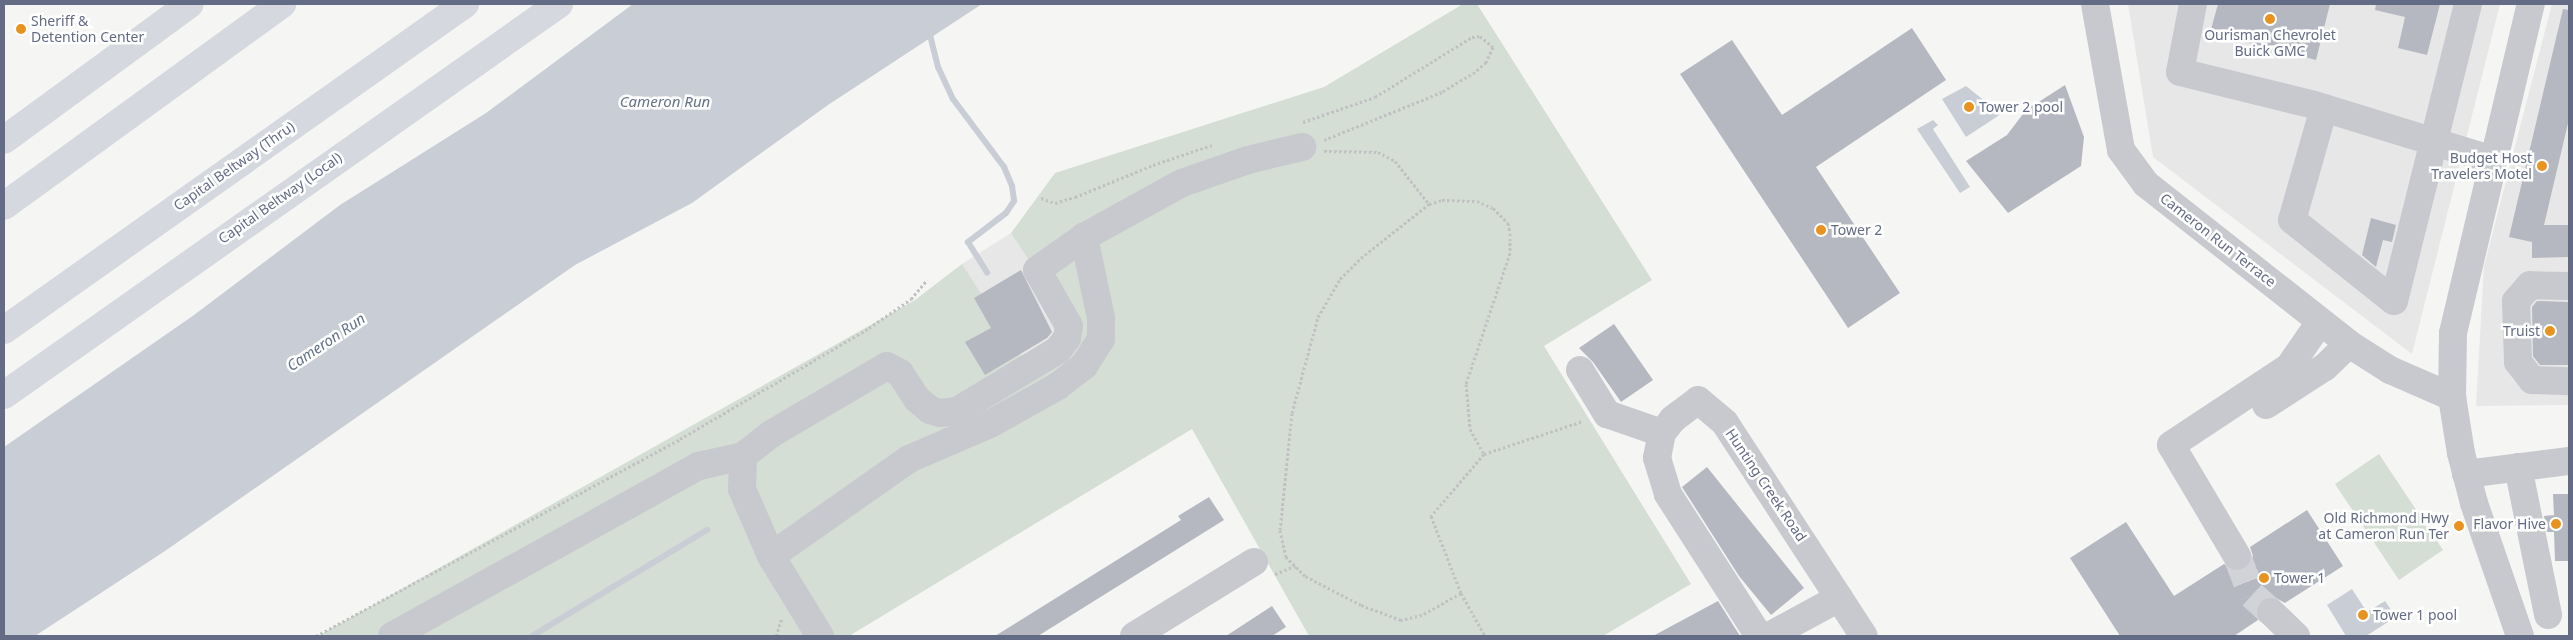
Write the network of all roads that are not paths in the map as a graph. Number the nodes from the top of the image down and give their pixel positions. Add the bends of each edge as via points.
1 (190, 4) edge
2 (282, 4) edge
3 (465, 4) edge
4 (559, 4) edge
5 (2095, 4) edge
6 (2193, 4) edge
7 (2468, 4) edge
8 (2531, 4) edge
9 (2324, 108) junction
10 (4, 140) edge
11 (2432, 142) junction
12 (1302, 147) road end
13 (2493, 160) junction
14 (4, 206) edge
15 (1084, 237) junction
16 (2569, 286) edge
17 (2320, 322) junction
18 (4, 330) edge
19 (2348, 344) junction
20 (1580, 370) dead end
21 (2526, 371) junction
22 (2569, 371) edge
23 (2569, 380) edge
24 (4, 395) edge
25 (2452, 397) junction
26 (1662, 433) junction
27 (2176, 452) junction
28 (742, 456) junction
29 (2569, 461) edge
30 (2518, 467) junction
31 (2466, 474) junction
32 (771, 556) junction
33 (2237, 556) tunnel mouth
34 (1254, 562) dead end
35 (1839, 598) junction
36 (2271, 612) tunnel mouth
37 (2559, 614) edge
38 (2517, 628) edge
39 (392, 636) edge
40 (820, 636) edge
41 (1134, 636) edge
42 (1759, 636) edge
43 (1769, 636) edge
44 (1864, 636) edge
45 (2296, 636) edge

1 - 10 highway
2 - 14 highway
3 - 18 highway, Capital Beltway (Thru)
4 - 24 highway, Capital Beltway (Local)
5 - 17 street, Cameron Run Terrace via 2116,131 2127,163 2146,184
6 - 9 street via 2180,72
7 - 11 street
8 - 13 street
9 - 11 street
9 - 11 street via 2292,220 2394,301
11 - 13 street
12 - 15 street via 1248,160 1182,183
13 - 25 street via 2453,333
15 - 28 street via 1037,270 1068,326 1067,338 1058,350 957,411 940,413 930,410 917,399 900,372 888,366 770,434
15 - 32 street via 1101,318 1101,339 1084,366 1058,386 990,424 909,459
16 - 21 street via 2530,285 2516,301 2518,362
17 - 19 street, Cameron Run Terrace
17 - 27 street via 2289,368
19 - 25 street, Cameron Run Terrace via 2390,370
19 - 27 street via 2318,372
20 - 26 street via 1607,414
21 - 22 street
21 - 23 street via 2532,380
25 - 31 street
26 - 35 street, Hunting Creek Road via 1673,419 1698,400 1724,423
26 - 42 street via 1657,458 1668,494
27 - 33 street
28 - 32 street via 742,489
28 - 39 street via 699,466
29 - 30 street
30 - 31 street
30 - 37 street
31 - 38 street
32 - 40 street
34 - 41 street
35 - 43 street
35 - 44 street, Hunting Creek Road
36 - 45 street
37 - 38 street

